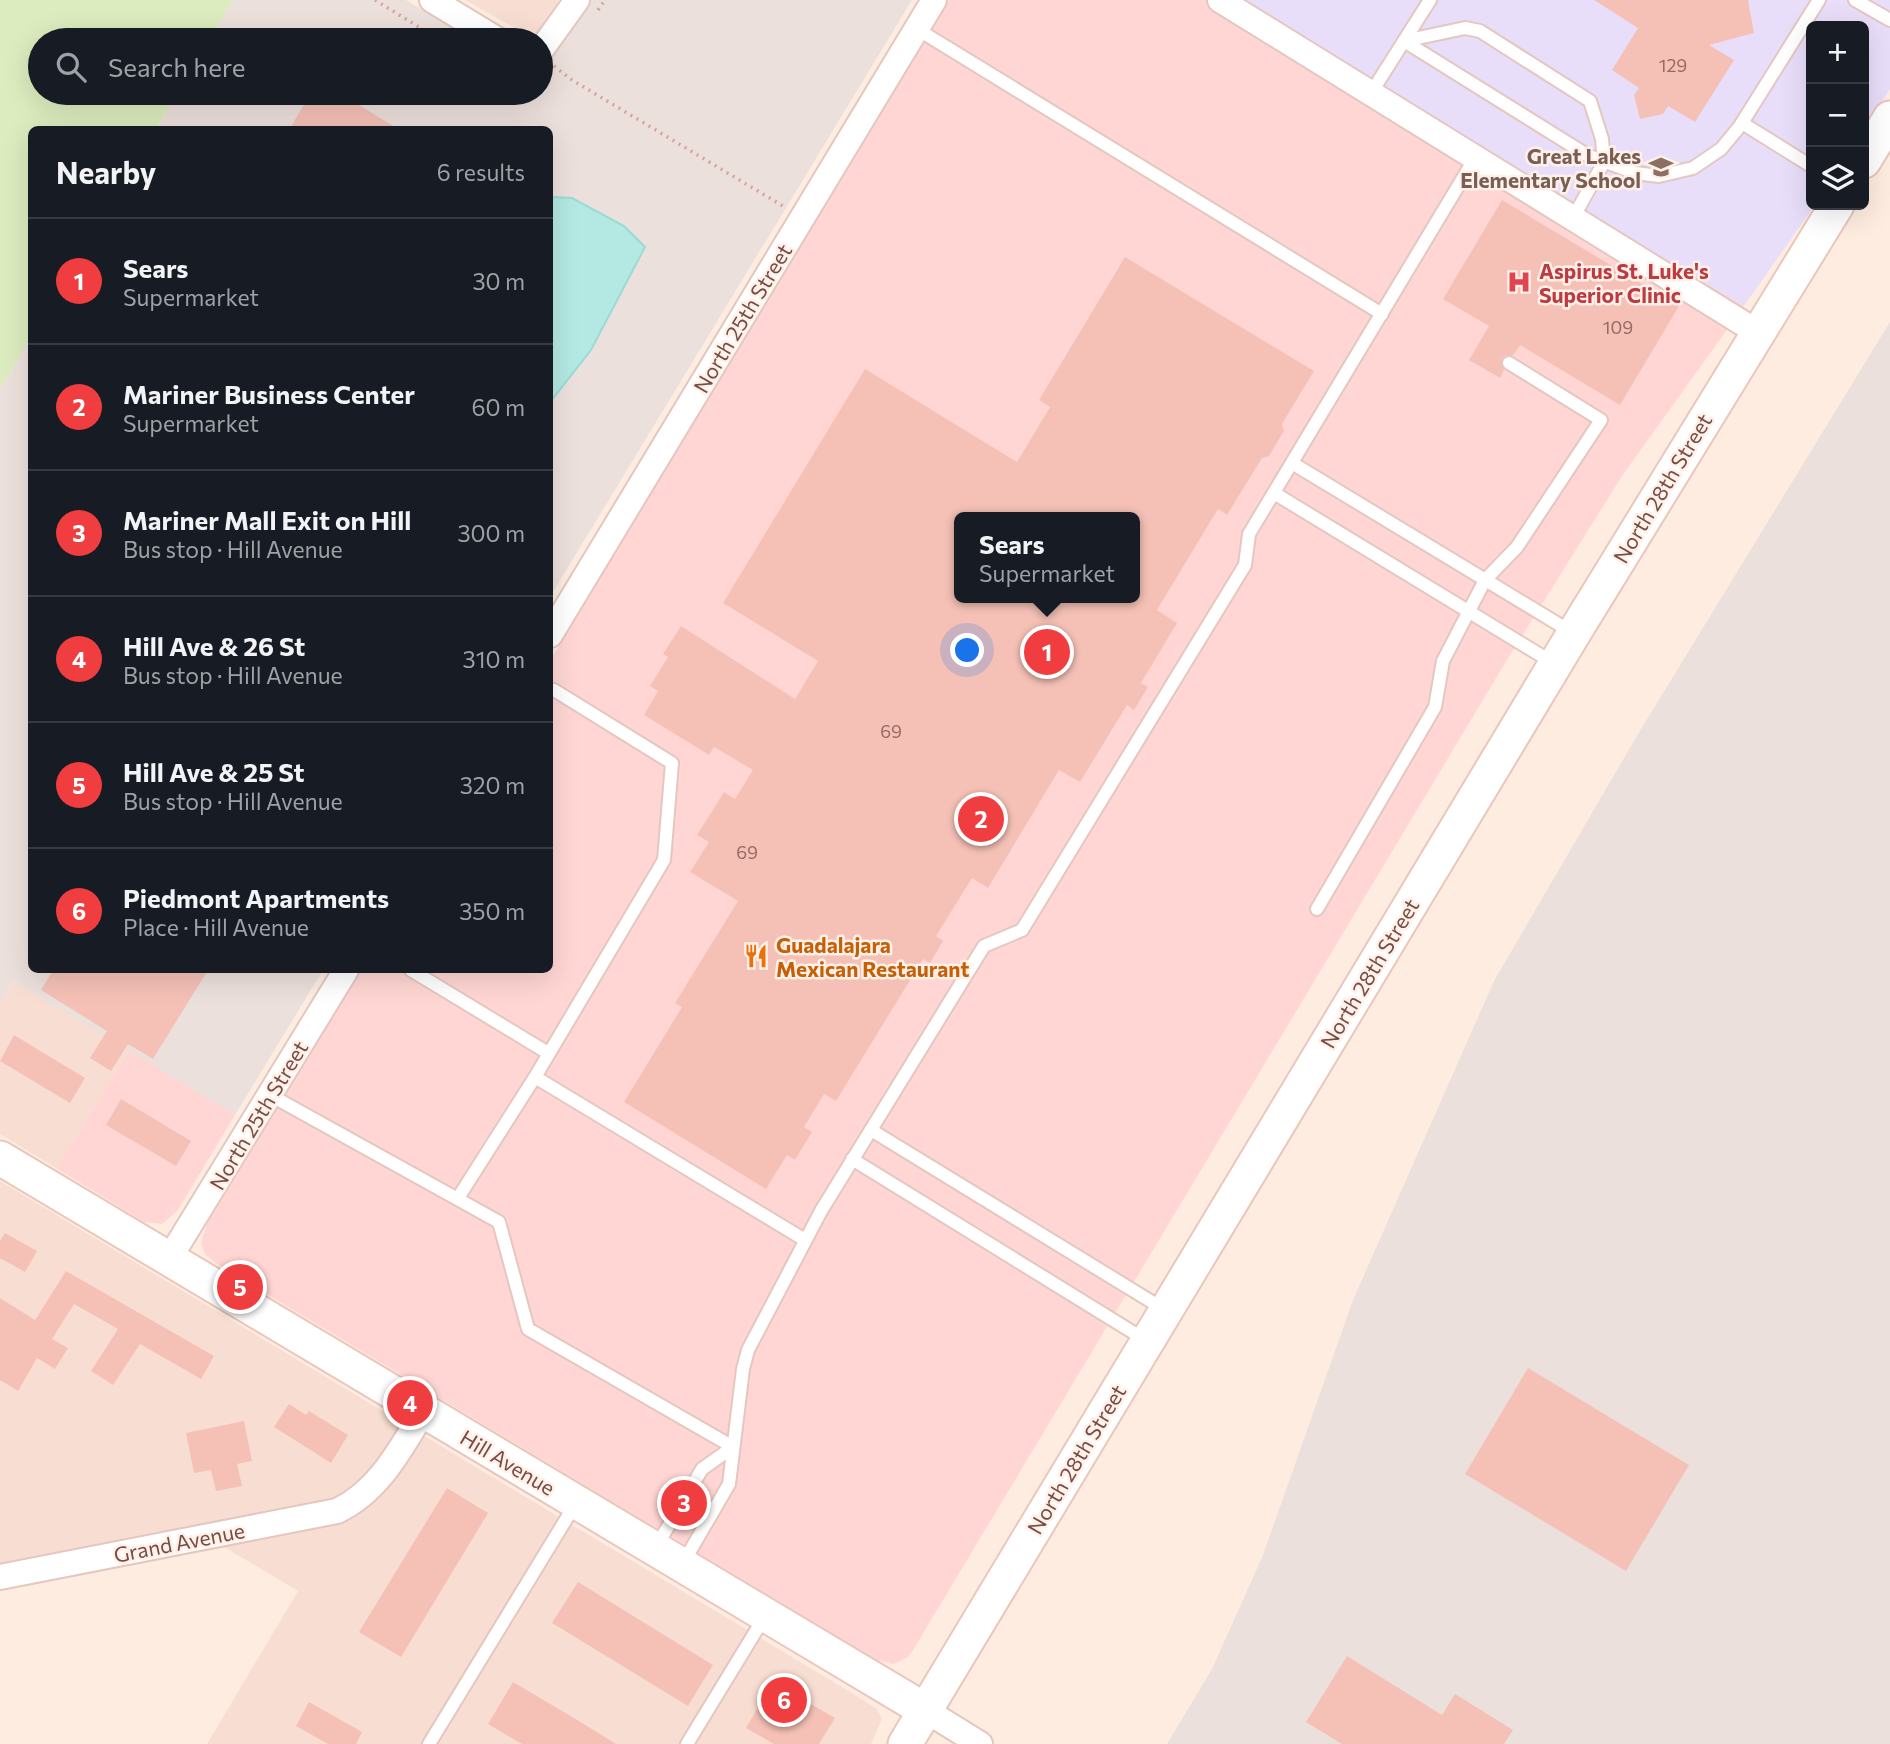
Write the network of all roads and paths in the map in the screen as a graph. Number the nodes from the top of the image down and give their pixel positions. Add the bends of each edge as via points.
1 (375, 0) edge
2 (432, 0) edge
3 (577, 0) edge
4 (934, 0) edge
5 (1220, 0) edge
6 (1430, 0) edge
7 (1819, 0) edge
8 (1855, 0) edge
9 (1890, 20) edge
10 (420, 28) edge
11 (478, 28) edge
12 (917, 29) junction
13 (1404, 41) junction
14 (553, 44) edge
15 (553, 63) edge
16 (1371, 93) junction
17 (1890, 118) edge
18 (1742, 122) junction
19 (1869, 153) edge
20 (1475, 158) junction
21 (1604, 162) junction
22 (1806, 163) edge
23 (1834, 210) edge
24 (803, 218) junction
25 (1573, 218) junction
26 (1382, 314) junction
27 (1757, 332) junction
28 (1509, 363) dead end
29 (1292, 463) junction
30 (1273, 493) junction
31 (1485, 580) junction
32 (1468, 611) junction
33 (553, 630) edge
34 (1574, 633) junction
35 (1555, 664) junction
36 (554, 690) dead end
37 (1317, 909) dead end
38 (344, 973) edge
39 (416, 973) edge
40 (548, 1053) junction
41 (535, 1077) junction
42 (270, 1095) junction
43 (871, 1130) junction
44 (0, 1158) edge
45 (852, 1159) junction
46 (458, 1198) junction
47 (805, 1240) junction
48 (169, 1259) junction
49 (1166, 1311) junction
50 (1147, 1341) junction
51 (423, 1412) junction
52 (733, 1447) junction
53 (576, 1503) junction
54 (668, 1559) junction
55 (0, 1577) edge
56 (765, 1616) junction
57 (925, 1710) junction
58 (431, 1743) edge
59 (687, 1744) edge
60 (905, 1744) edge
61 (980, 1744) edge

1 - 10 path
2 - 11 street
3 - 14 street
4 - 12 street, North 25th Street
5 - 16 street
6 - 13 lane
7 - 18 lane
8 - 9 lane
12 - 24 street, North 25th Street
12 - 26 lane
13 - 16 lane
13 - 21 lane via 1547,132
13 - 21 lane via 1465,28 1480,30 1590,101
15 - 24 path via 572,80
16 - 20 street
17 - 19 main road
18 - 21 lane via 1714,156 1681,172 1648,175
18 - 22 lane
20 - 25 street
20 - 26 lane
21 - 25 lane
23 - 27 main road, North 28th Street
24 - 33 street, North 25th Street
25 - 27 street
26 - 29 lane
27 - 34 main road, North 28th Street
28 - 31 lane via 1601,420 1517,547
29 - 30 lane
29 - 31 lane
30 - 32 lane
30 - 43 lane via 1249,534 1245,565 1022,930 984,946
31 - 32 lane
31 - 34 lane
32 - 35 lane
32 - 37 lane via 1443,660 1435,708
34 - 35 main road, North 28th Street
35 - 49 main road, North 28th Street
36 - 40 lane via 672,763 664,860
38 - 42 street, North 25th Street
39 - 40 lane
40 - 41 lane
41 - 46 lane
41 - 47 lane
42 - 46 lane
42 - 48 street, North 25th Street
43 - 45 lane
43 - 49 lane
44 - 48 main road, Hill Avenue
45 - 47 lane
45 - 50 lane
46 - 52 lane via 499,1222 528,1329
47 - 52 lane via 748,1350
48 - 51 main road, Hill Avenue
49 - 50 main road, North 28th Street
50 - 57 main road, North 28th Street
51 - 53 main road, Hill Avenue
51 - 55 street, Grand Avenue via 373,1487 337,1511
52 - 54 lane via 726,1489
52 - 54 lane via 702,1469
53 - 54 main road, Hill Avenue
53 - 58 lane
54 - 56 main road, Hill Avenue
56 - 57 main road, Hill Avenue
56 - 59 lane
57 - 60 main road, North 28th Street
57 - 61 street, Hill Avenue

